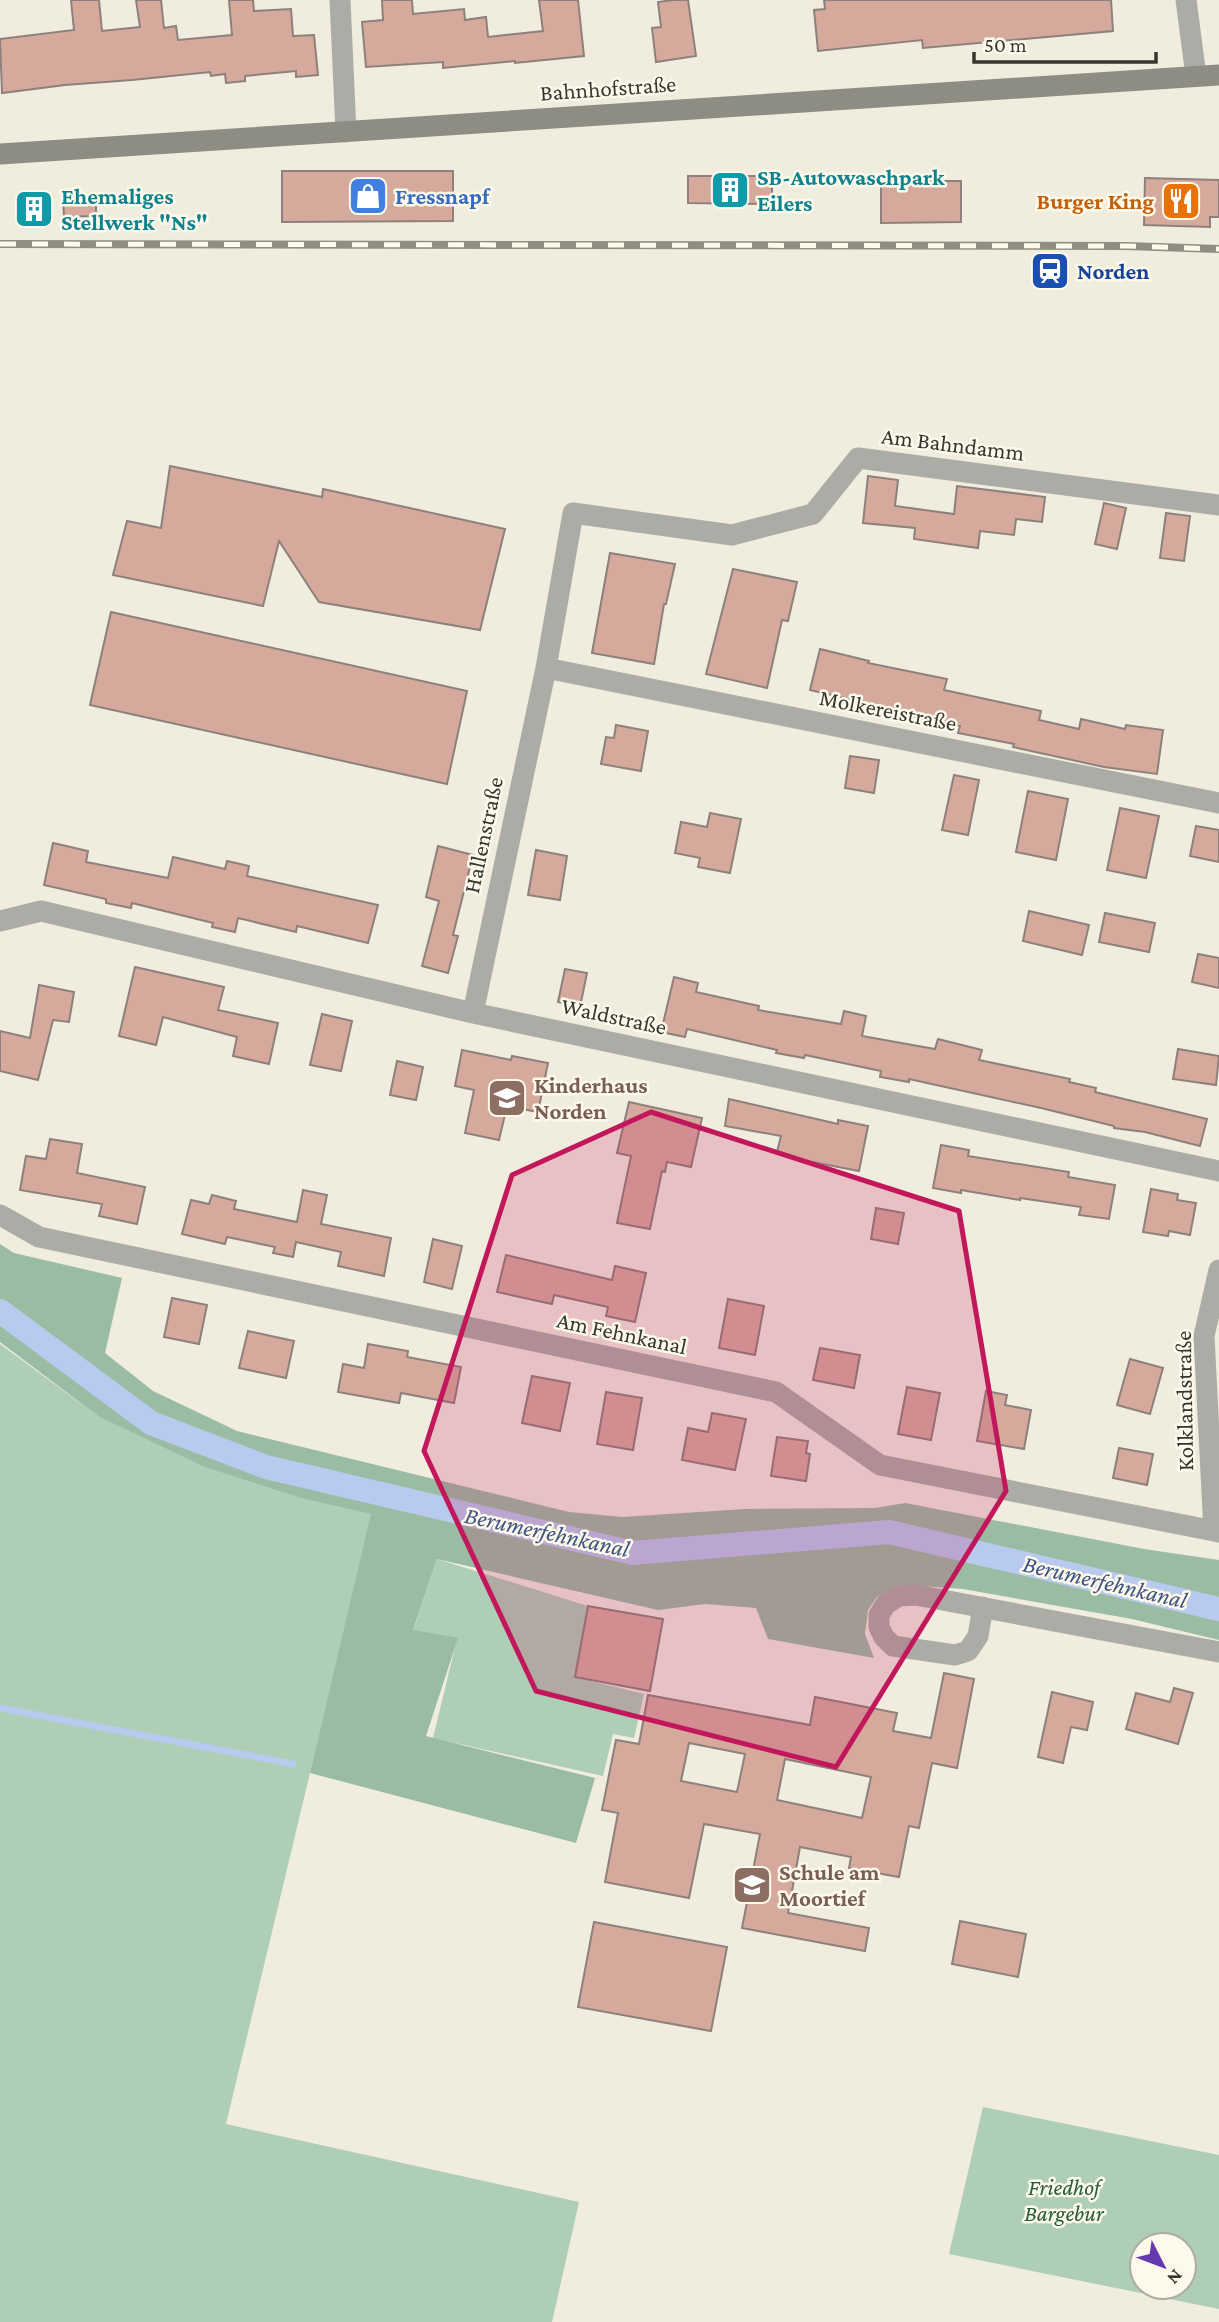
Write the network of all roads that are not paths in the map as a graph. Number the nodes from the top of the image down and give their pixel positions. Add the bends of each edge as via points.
1 (340, 0) edge
2 (1186, 0) edge
3 (1219, 75) edge
4 (1196, 76) junction
5 (346, 132) junction
6 (0, 154) edge
7 (1219, 505) edge
8 (546, 668) junction
9 (1219, 803) edge
10 (0, 921) edge
11 (472, 1013) junction
12 (1219, 1171) edge
13 (0, 1215) edge
14 (1219, 1270) edge
15 (1217, 1532) edge
16 (983, 1607) junction
17 (1219, 1652) edge

1 - 5 street
2 - 4 street
3 - 4 main road, Bahnhofstraße
4 - 5 main road, Bahnhofstraße
5 - 6 main road, Bahnhofstraße
7 - 8 street, Am Bahndamm via 858,458 813,513 732,535 573,513
8 - 9 street, Molkereistraße
8 - 11 street, Hallenstraße
10 - 11 street, Waldstraße via 41,911
11 - 12 street, Waldstraße
13 - 15 street, Am Fehnkanal via 39,1237 776,1392 880,1465
14 - 15 street, Kolklandstraße via 1204,1336
16 - 16 street via 899,1596 886,1604 879,1627 893,1646 955,1655 968,1651 978,1636
16 - 17 street

